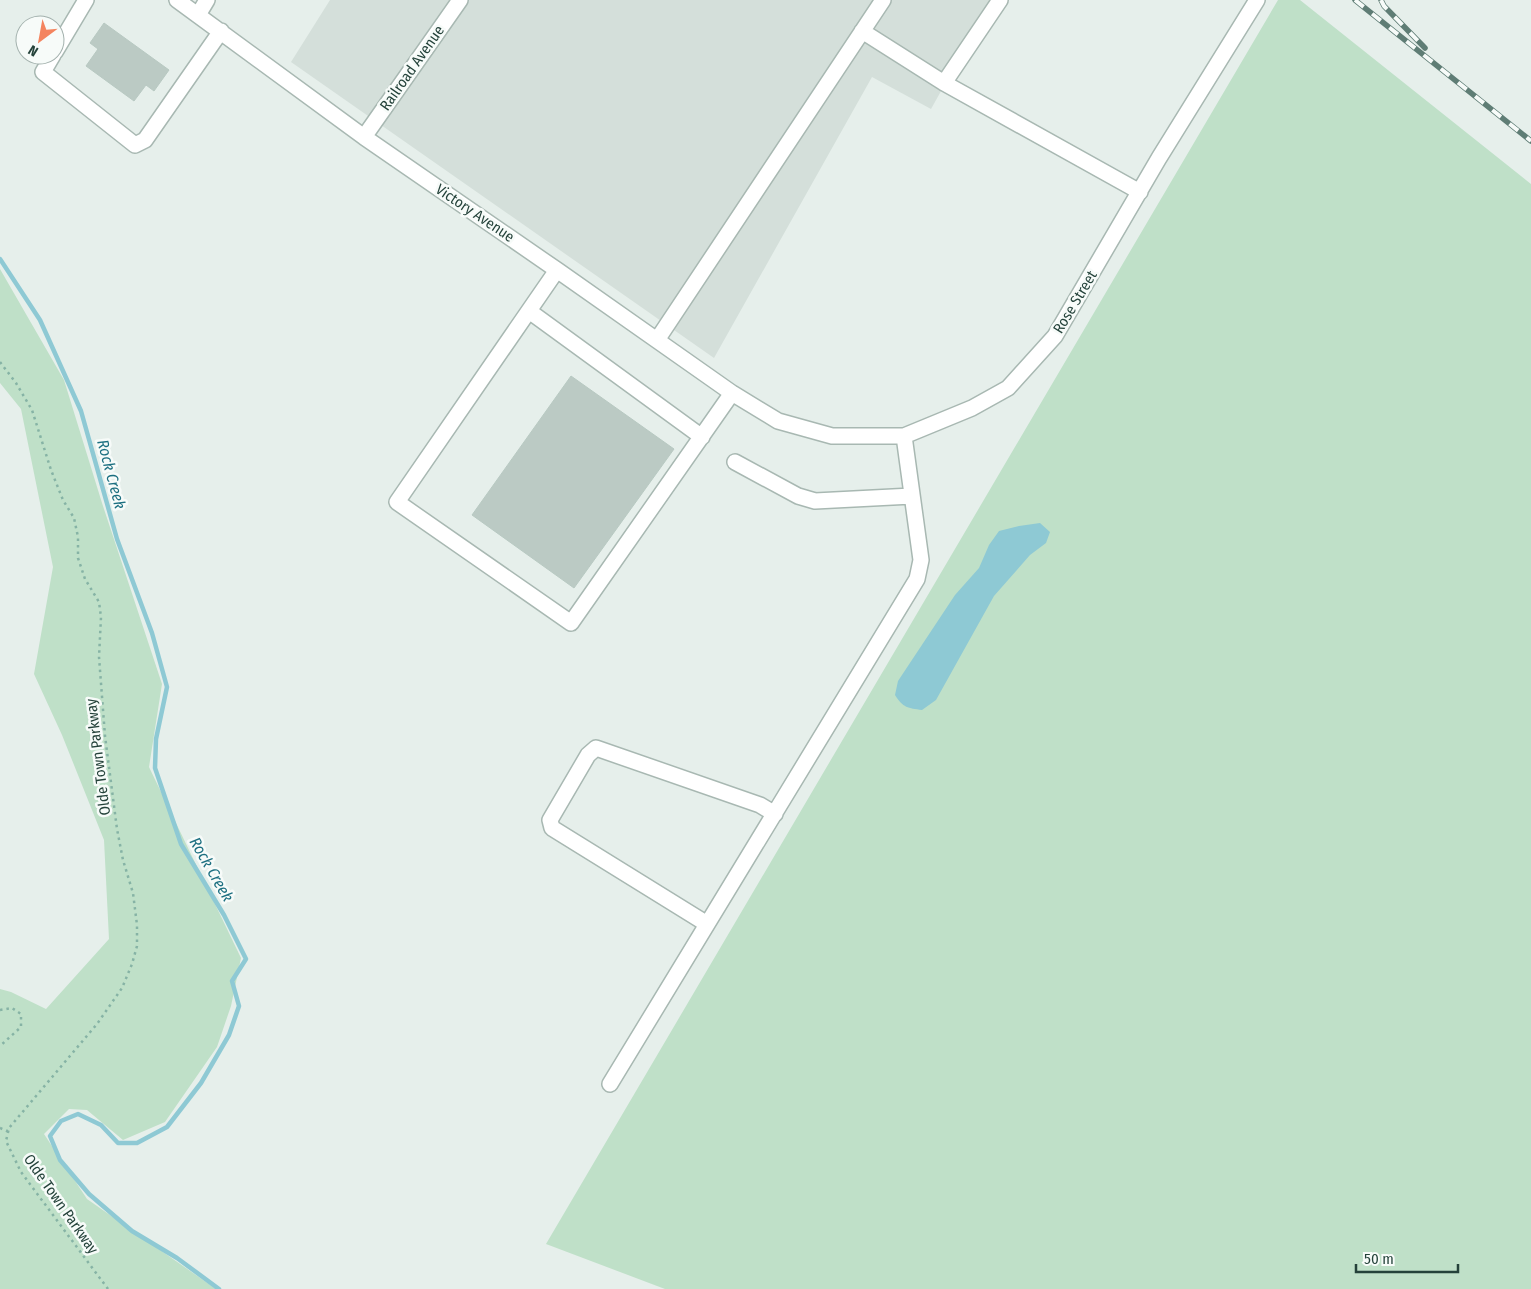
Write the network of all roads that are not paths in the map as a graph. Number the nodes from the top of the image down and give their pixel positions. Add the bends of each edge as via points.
1 (86, 0) edge
2 (176, 0) edge
3 (207, 0) edge
4 (460, 0) edge
5 (883, 0) edge
6 (1000, 0) edge
7 (1257, 0) edge
8 (198, 15) junction
9 (221, 31) junction
10 (862, 31) junction
11 (65, 35) edge
12 (47, 65) edge
13 (944, 83) junction
14 (364, 137) junction
15 (1140, 192) junction
16 (557, 270) junction
17 (529, 312) junction
18 (657, 340) junction
19 (732, 393) junction
20 (778, 421) joint
21 (904, 436) junction
22 (702, 437) junction
23 (735, 462) dead end
24 (912, 496) junction
25 (776, 814) junction
26 (707, 924) junction
27 (610, 1084) dead end

1 - 11 street
2 - 8 street, Victory Avenue
3 - 8 street
4 - 14 street, Railroad Avenue
5 - 10 street
6 - 13 street
7 - 15 street, Rose Street
8 - 9 street, Victory Avenue
9 - 12 street via 145,140 135,146 43,72
9 - 14 street, Victory Avenue
10 - 13 street
10 - 18 street
13 - 15 street
14 - 16 street, Victory Avenue
15 - 21 street, Rose Street via 1055,336 1008,388 972,408
16 - 17 street
16 - 18 street, Victory Avenue
17 - 22 street
17 - 22 street via 397,502 570,623
18 - 19 street, Victory Avenue
19 - 20 street, Victory Avenue
19 - 22 street
20 - 21 street, Rose Street via 832,436
21 - 24 street
23 - 24 street via 798,496 815,501
24 - 25 street via 921,560 917,579
25 - 26 street
25 - 26 street via 760,805 596,748 588,755 550,820 552,828
26 - 27 street

